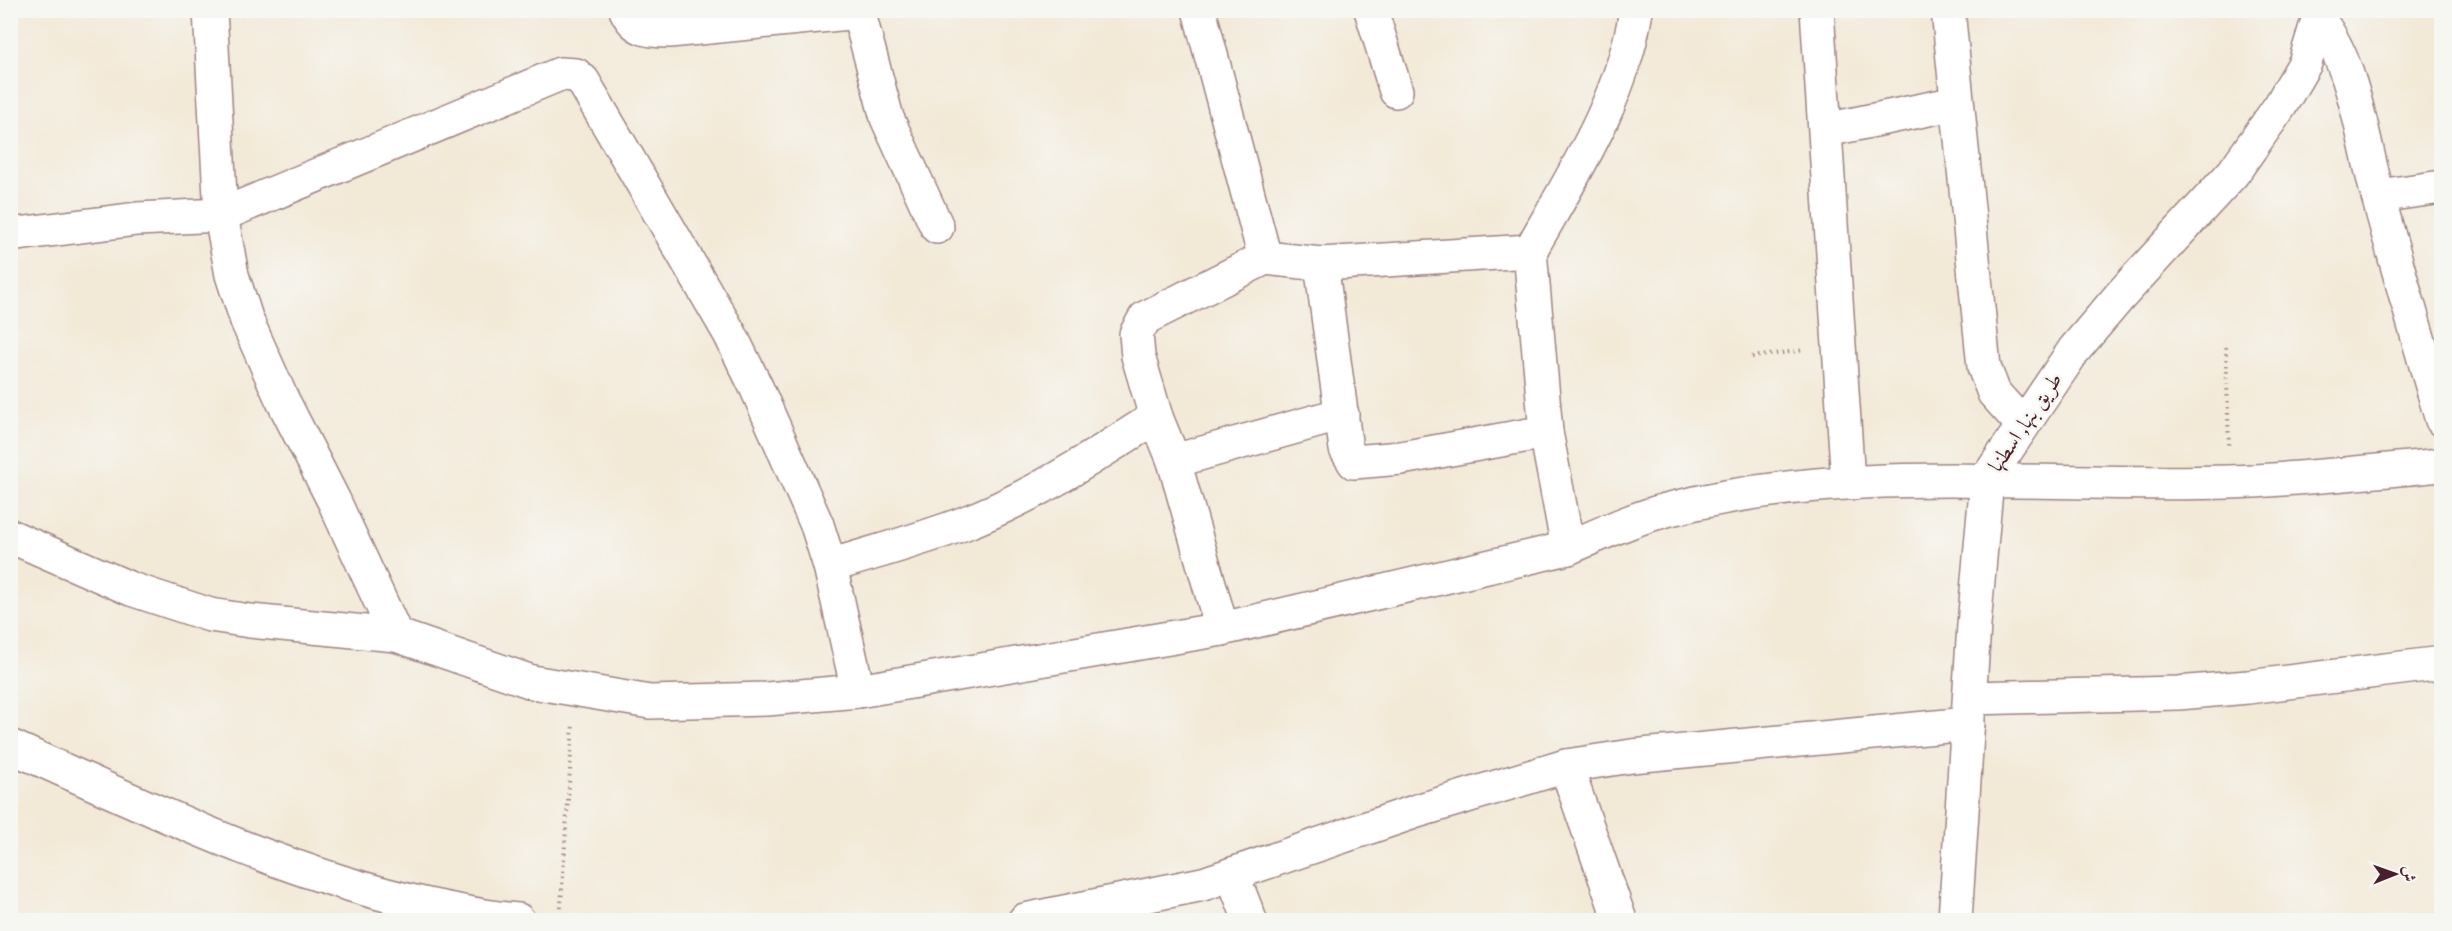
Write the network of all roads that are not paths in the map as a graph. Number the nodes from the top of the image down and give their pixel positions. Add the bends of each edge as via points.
1 (210, 10) edge
2 (626, 10) edge
3 (1199, 10) edge
4 (1371, 10) edge
5 (1636, 10) edge
6 (1818, 10) edge
7 (1948, 10) edge
8 (858, 11) edge
9 (2320, 15) edge
10 (1396, 91) dead end
11 (1957, 103) junction
12 (1826, 130) junction
13 (2442, 187) edge
14 (2378, 196) junction
15 (221, 215) junction
16 (937, 227) dead end
17 (10, 236) edge
18 (1530, 251) junction
19 (1265, 258) junction
20 (1321, 264) junction
21 (1342, 414) junction
22 (1156, 417) junction
23 (2442, 420) edge
24 (2022, 424) junction
25 (1546, 432) junction
26 (1174, 461) junction
27 (2442, 465) edge
28 (1987, 479) junction
29 (1848, 482) junction
30 (10, 536) edge
31 (1568, 548) junction
32 (830, 566) junction
33 (1222, 628) junction
34 (396, 635) junction
35 (2442, 663) edge
36 (858, 692) junction
37 (1969, 711) junction
38 (10, 746) edge
39 (1566, 766) junction
40 (1232, 874) junction
41 (518, 921) edge
42 (1025, 921) edge
43 (1250, 921) edge
44 (1620, 921) edge
45 (1955, 921) edge

1 - 15 street
2 - 8 street via 639,27 649,31
3 - 19 street
4 - 10 street
5 - 18 street via 1615,90 1594,137
6 - 12 street
7 - 11 street
8 - 16 street via 886,118
9 - 14 street via 2346,65
9 - 24 street, طريق بنها, اسطنها via 2300,71 2233,173 2082,341
11 - 12 street
11 - 24 street via 1984,367 1994,393
12 - 29 street
13 - 14 street
14 - 23 street
15 - 17 street via 137,219
15 - 32 street via 560,74 576,75 730,334 808,504
15 - 34 street via 232,275 247,321
18 - 20 street
18 - 25 street
19 - 20 street
19 - 22 street via 1187,295 1139,325 1136,345
20 - 21 street
21 - 25 street via 1349,457 1361,463
21 - 26 street
22 - 26 street
22 - 32 street via 1084,463 1001,507 965,523
24 - 28 street, طريق بنها, اسطنها
25 - 31 street
26 - 33 street
27 - 28 street via 2229,482
28 - 29 street
28 - 37 street, طريق بنها, اسطنها
29 - 31 street via 1670,509
30 - 34 street via 131,590 210,615
31 - 33 street
32 - 36 street
33 - 36 street
34 - 36 street via 532,682 650,702
35 - 37 street via 2248,687
37 - 39 street
37 - 45 street, طريق بنها, اسطنها
38 - 41 street via 276,861 377,894
39 - 40 street via 1417,811
39 - 44 street
40 - 42 street via 1203,884
40 - 43 street

